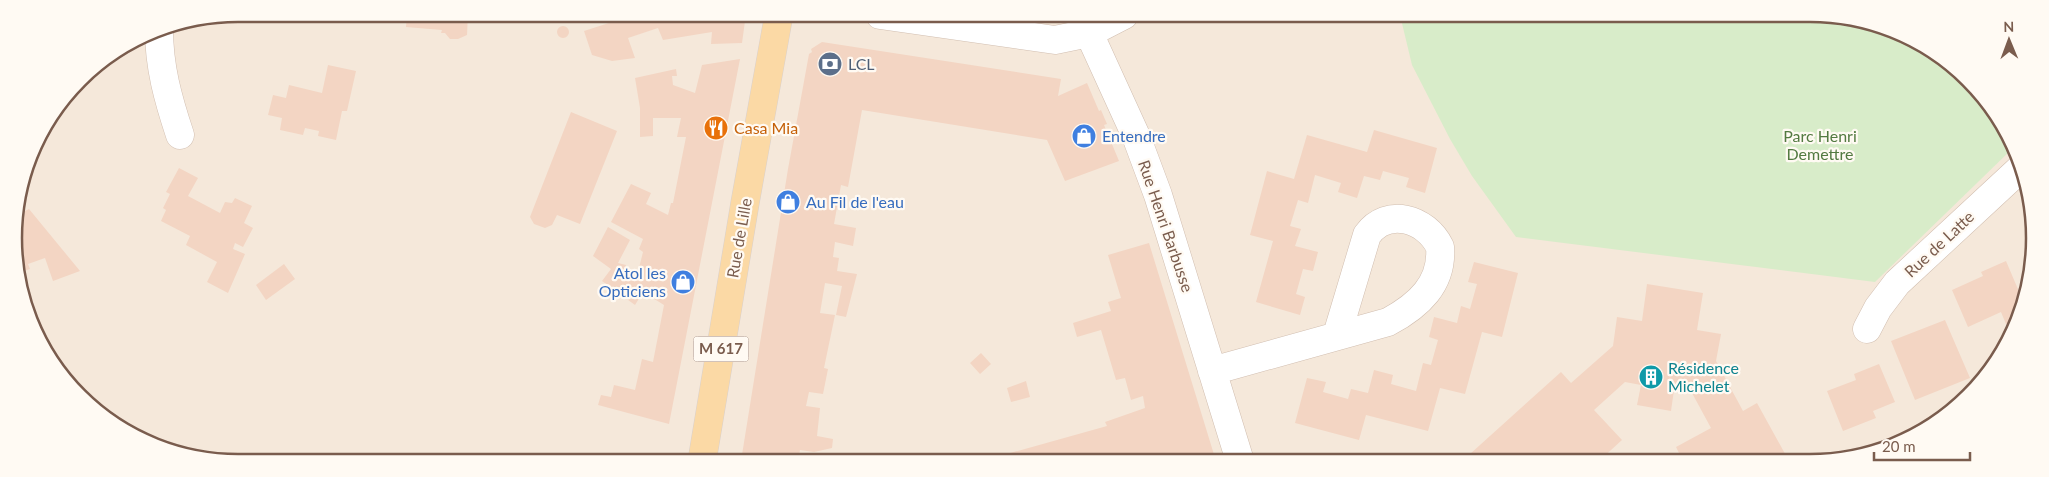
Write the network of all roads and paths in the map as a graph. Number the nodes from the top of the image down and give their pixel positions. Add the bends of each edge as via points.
1 (778, 22) edge
2 (976, 22) edge
3 (1110, 22) edge
4 (1036, 27) edge
5 (1089, 33) junction
6 (159, 38) edge
7 (180, 135) dead end
8 (2016, 173) edge
9 (1867, 330) dead end
10 (1337, 335) junction
11 (1212, 371) junction
12 (703, 454) edge
13 (1238, 454) edge

1 - 12 main road, Rue de Lille / M 617
2 - 4 street
3 - 5 street
4 - 5 street via 1064,40
5 - 11 street, Rue Henri Barbusse via 1136,136 1158,195
6 - 7 street via 164,88
8 - 9 street, Rue de Latte via 1897,283 1878,308
10 - 10 street via 1388,322 1410,309 1428,292 1438,274 1441,256 1436,240 1426,228 1410,220 1391,219 1371,230
10 - 11 street
11 - 13 street, Rue Henri Barbusse

